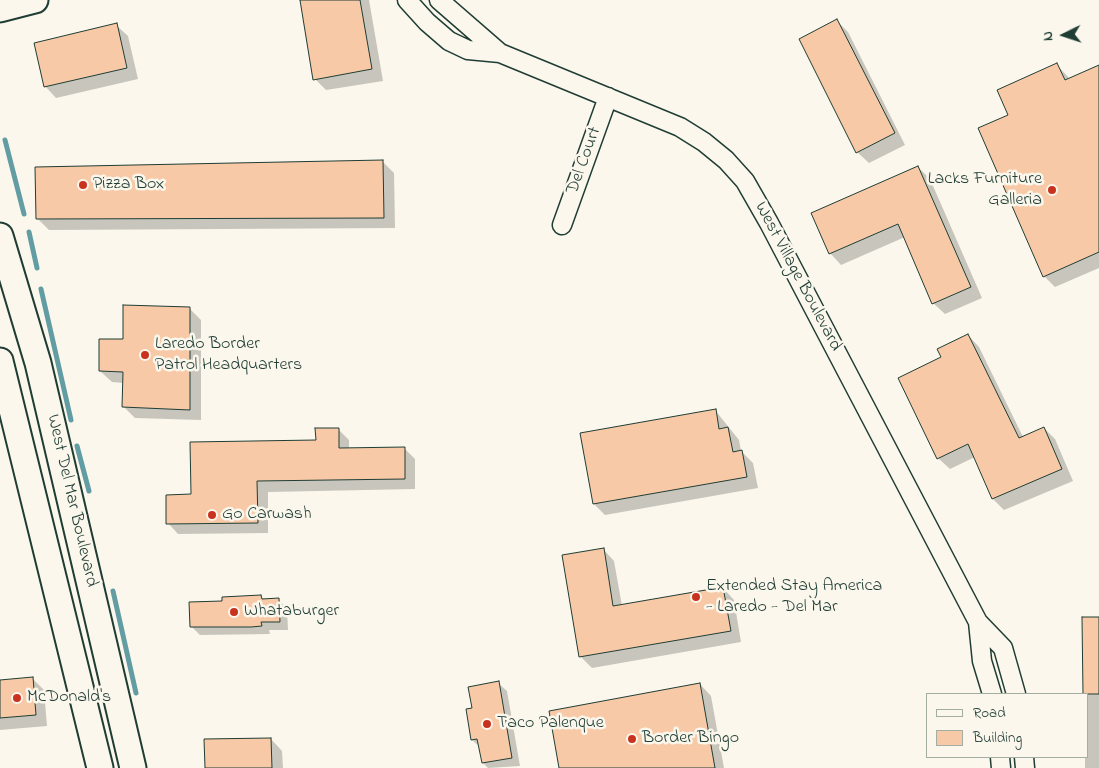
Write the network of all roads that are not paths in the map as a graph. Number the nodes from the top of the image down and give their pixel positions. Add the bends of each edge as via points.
1 (35, 0) edge
2 (407, 0) edge
3 (439, 0) edge
4 (0, 9) edge
5 (500, 53) junction
6 (608, 97) junction
7 (562, 225) dead end
8 (0, 236) edge
9 (38, 363) junction
10 (1, 366) edge
11 (89, 575) junction
12 (53, 579) junction
13 (978, 622) junction
14 (992, 693) edge
15 (1016, 693) edge
16 (83, 698) junction
17 (120, 710) junction
18 (100, 768) edge
19 (133, 768) edge

1 - 4 main road
2 - 5 street, West Village Boulevard via 449,41 468,50
3 - 5 street, West Village Boulevard
5 - 6 street, West Village Boulevard
6 - 7 street, Del Court
6 - 13 street, West Village Boulevard via 680,127 726,160 745,181
8 - 9 main road, West Del Mar Boulevard
9 - 10 main road
9 - 11 main road, West Del Mar Boulevard
10 - 12 main road, West Del Mar Boulevard
11 - 12 main road
11 - 17 main road, West Del Mar Boulevard
12 - 16 main road, West Del Mar Boulevard
13 - 14 street, West Village Boulevard via 982,661
13 - 15 street, West Village Boulevard via 1003,648
16 - 17 main road
16 - 18 main road, West Del Mar Boulevard
17 - 19 main road, West Del Mar Boulevard

